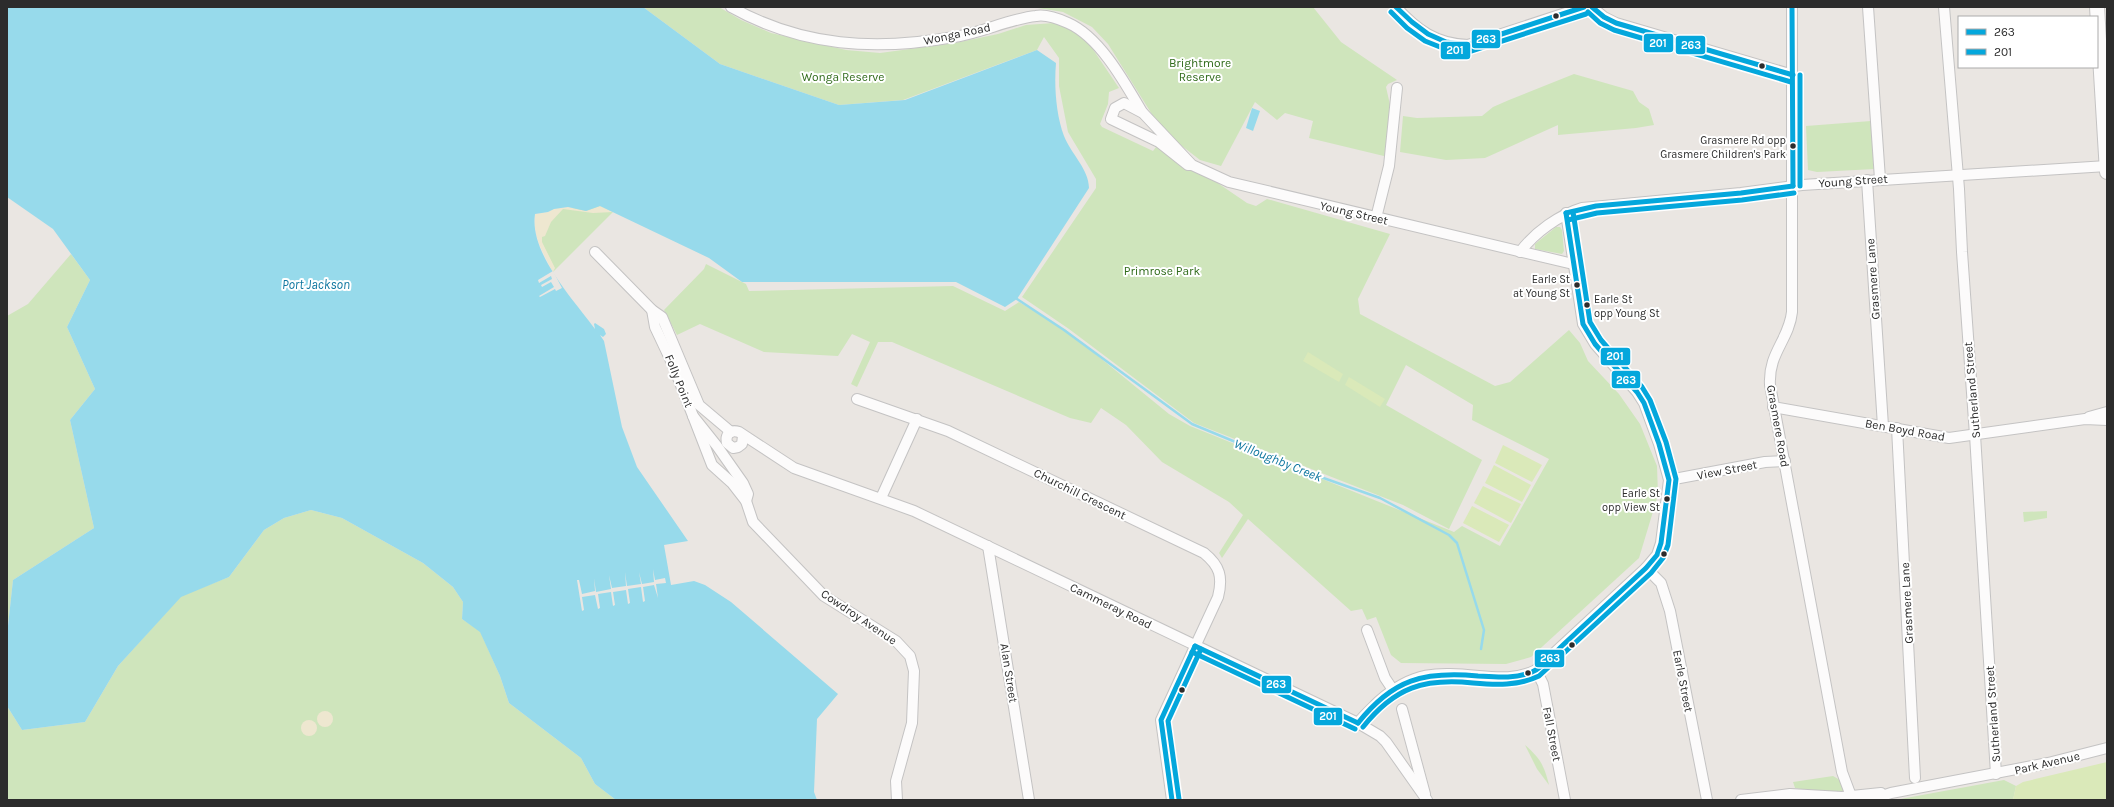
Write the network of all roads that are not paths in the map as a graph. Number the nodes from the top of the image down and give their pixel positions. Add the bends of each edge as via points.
1 (731, 7) edge
2 (1396, 7) edge
3 (1584, 7) edge
4 (1592, 7) edge
5 (1792, 7) edge
6 (1868, 7) edge
7 (1944, 7) edge
8 (1602, 10) edge
9 (2098, 23) edge
10 (1793, 75) junction
11 (1397, 88) dead end
12 (1142, 113) junction
13 (1192, 165) junction
14 (2107, 166) edge
15 (2107, 172) edge
16 (1958, 174) junction
17 (1880, 179) junction
18 (1867, 180) junction
19 (1793, 186) junction
20 (1566, 214) junction
21 (1376, 218) junction
22 (595, 252) dead end
23 (1520, 252) junction
24 (1573, 264) junction
25 (652, 310) junction
26 (857, 399) dead end
27 (1773, 407) junction
28 (2107, 412) edge
29 (693, 416) junction
30 (2085, 419) junction
31 (917, 420) junction
32 (2107, 420) edge
33 (1883, 426) junction
34 (1897, 428) junction
35 (1976, 434) junction
36 (729, 441) junction
37 (1785, 461) junction
38 (732, 467) junction
39 (1669, 480) junction
40 (881, 498) junction
41 (746, 501) junction
42 (988, 546) junction
43 (1646, 568) junction
44 (1367, 630) dead end
45 (1195, 646) junction
46 (1536, 670) junction
47 (1393, 690) junction
48 (1402, 709) dead end
49 (1358, 723) junction
50 (2107, 748) edge
51 (1416, 760) junction
52 (1405, 768) junction
53 (1996, 774) junction
54 (1915, 778) dead end
55 (1891, 793) junction
56 (1773, 796) junction
57 (1851, 796) junction
58 (1427, 799) edge
59 (896, 800) edge
60 (1029, 800) edge
61 (1172, 800) edge
62 (1565, 800) edge
63 (1707, 800) edge
64 (1741, 800) edge
65 (1820, 800) edge
66 (1870, 800) edge

1 - 12 street, Wonga Road via 791,34 866,46 901,45 955,37 1037,15 1057,19 1069,23 1100,48
2 - 3 street via 1422,33 1449,44 1468,45
4 - 8 street
5 - 10 street, Grasmere Road
6 - 17 street
7 - 16 street, Sutherland Street
8 - 10 street via 1616,23
9 - 14 main road
10 - 19 street, Grasmere Road
11 - 21 street via 1389,166
12 - 13 street, Young Street
12 - 13 street, Young Street via 1124,103 1115,108 1111,119 1159,142 1188,165
13 - 21 street, Young Street via 1229,182
14 - 15 main road
14 - 16 street, Young Street
16 - 17 street, Young Street
16 - 35 street, Sutherland Street
17 - 18 street, Young Street
18 - 19 street, Young Street
18 - 33 street, Grasmere Lane
19 - 20 street, Young Street via 1596,206
19 - 27 street, Grasmere Road via 1792,312 1791,323 1772,359 1769,372
20 - 23 street, Young Street via 1536,234
20 - 24 street
21 - 23 street, Young Street
22 - 25 street, Folly Point
23 - 24 street, Young Street
24 - 39 street via 1581,316 1587,333 1644,403
25 - 29 street, Folly Point via 655,327
25 - 36 street, Folly Point via 662,317 699,405
26 - 31 street, Churchill Crescent
27 - 33 street, Ben Boyd Road
27 - 37 street, Grasmere Road
28 - 30 street, Ben Boyd Road
29 - 36 street, Folly Point
29 - 41 street, Cowdroy Avenue via 712,465 732,483
30 - 32 street, Ben Boyd Road
30 - 35 street, Ben Boyd Road
31 - 40 street
31 - 45 street, Churchill Crescent via 948,431 1204,553 1214,561 1220,572 1221,585
33 - 34 street, Ben Boyd Road
34 - 35 street, Ben Boyd Road via 1949,438
34 - 54 street, Grasmere Lane
35 - 53 street, Sutherland Street
36 - 38 street
36 - 38 street, Cowdroy Avenue via 724,456
36 - 40 street, Cammeray Road via 766,451 794,468
37 - 39 street, View Street via 1766,462
37 - 57 street, Grasmere Road via 1841,765
38 - 41 street, Cowdroy Avenue via 748,494
39 - 43 street via 1661,543 1657,555
40 - 42 street, Cammeray Road
41 - 59 street, Cowdroy Avenue via 754,522 824,596 896,641 910,656 914,671 912,723 896,781
42 - 45 street, Cammeray Road
42 - 60 street, Alan Street
43 - 46 street
43 - 63 street, Earle Street via 1661,583 1670,611
44 - 47 street via 1385,678
45 - 49 street, Cammeray Road
45 - 61 street, Churchill Crescent via 1161,720
46 - 47 street via 1512,677 1423,675
46 - 62 street, Fall Street via 1543,684
47 - 49 street
48 - 51 street
49 - 52 street, Cammeray Road via 1380,736
50 - 53 street, Park Avenue
51 - 52 street
51 - 58 street
52 - 58 street, Cammeray Road
53 - 55 street, Park Avenue
55 - 57 street, Park Avenue
55 - 66 street, Park Avenue
56 - 57 street, Park Avenue
56 - 64 street, Park Avenue
56 - 65 street, Park Avenue

